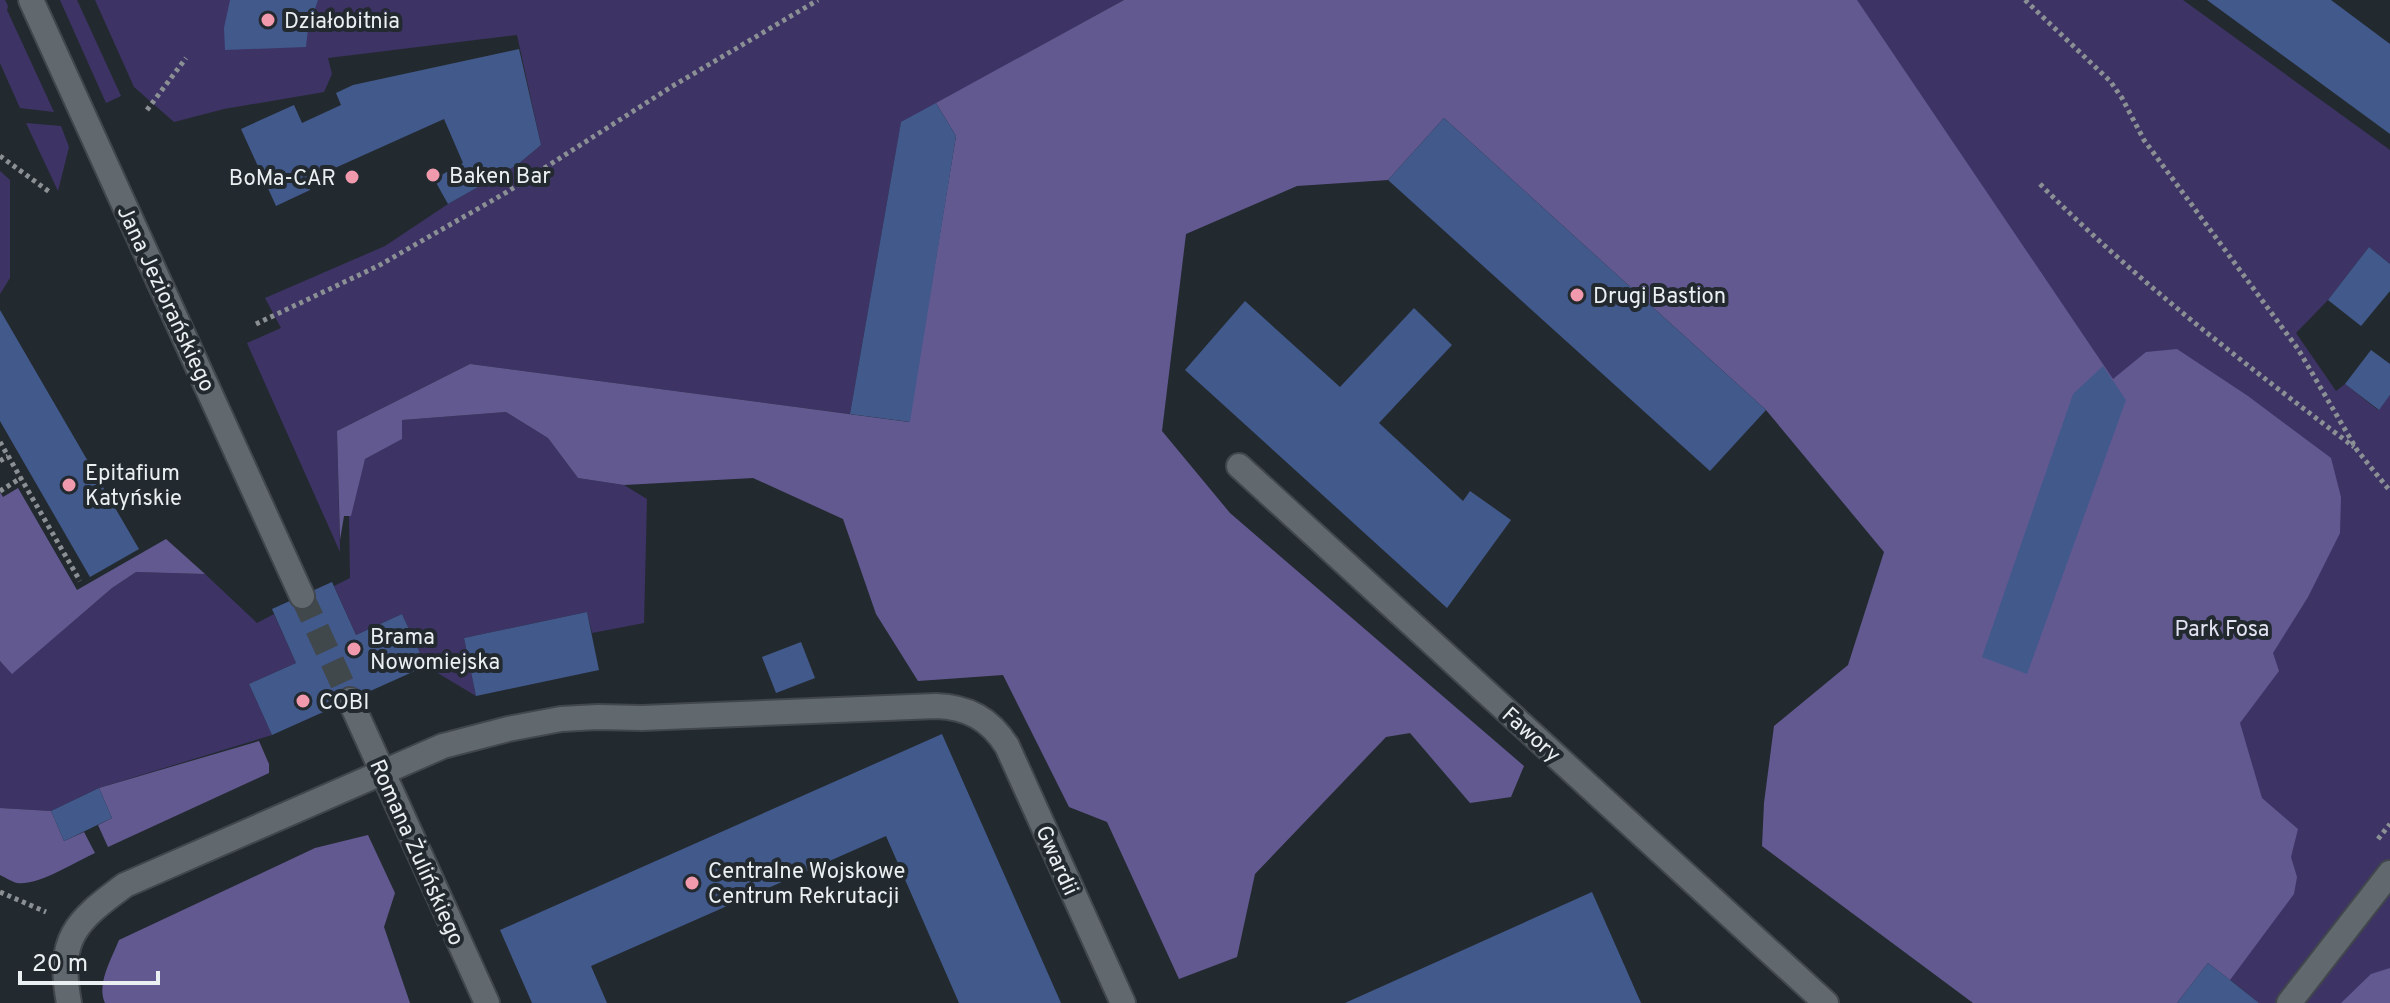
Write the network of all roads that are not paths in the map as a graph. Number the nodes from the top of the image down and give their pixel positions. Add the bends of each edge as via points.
1 (31, 0) edge
2 (1239, 466) dead end
3 (302, 596) tunnel mouth
4 (350, 700) tunnel mouth
5 (382, 772) junction
6 (2390, 873) edge
7 (69, 1003) edge
8 (487, 1003) edge
9 (1123, 1003) edge
10 (1826, 1003) edge
11 (2289, 1003) edge

1 - 3 lane, Jana Jeziorańskiego
2 - 10 lane, Fawory
4 - 5 lane, Romana Żulińskiego
5 - 7 lane via 125,885 99,904 76,926 66,950
5 - 8 lane, Romana Żulińskiego
5 - 9 lane, Gwardii via 443,746 561,719 955,706 986,721 1007,746
6 - 11 lane

